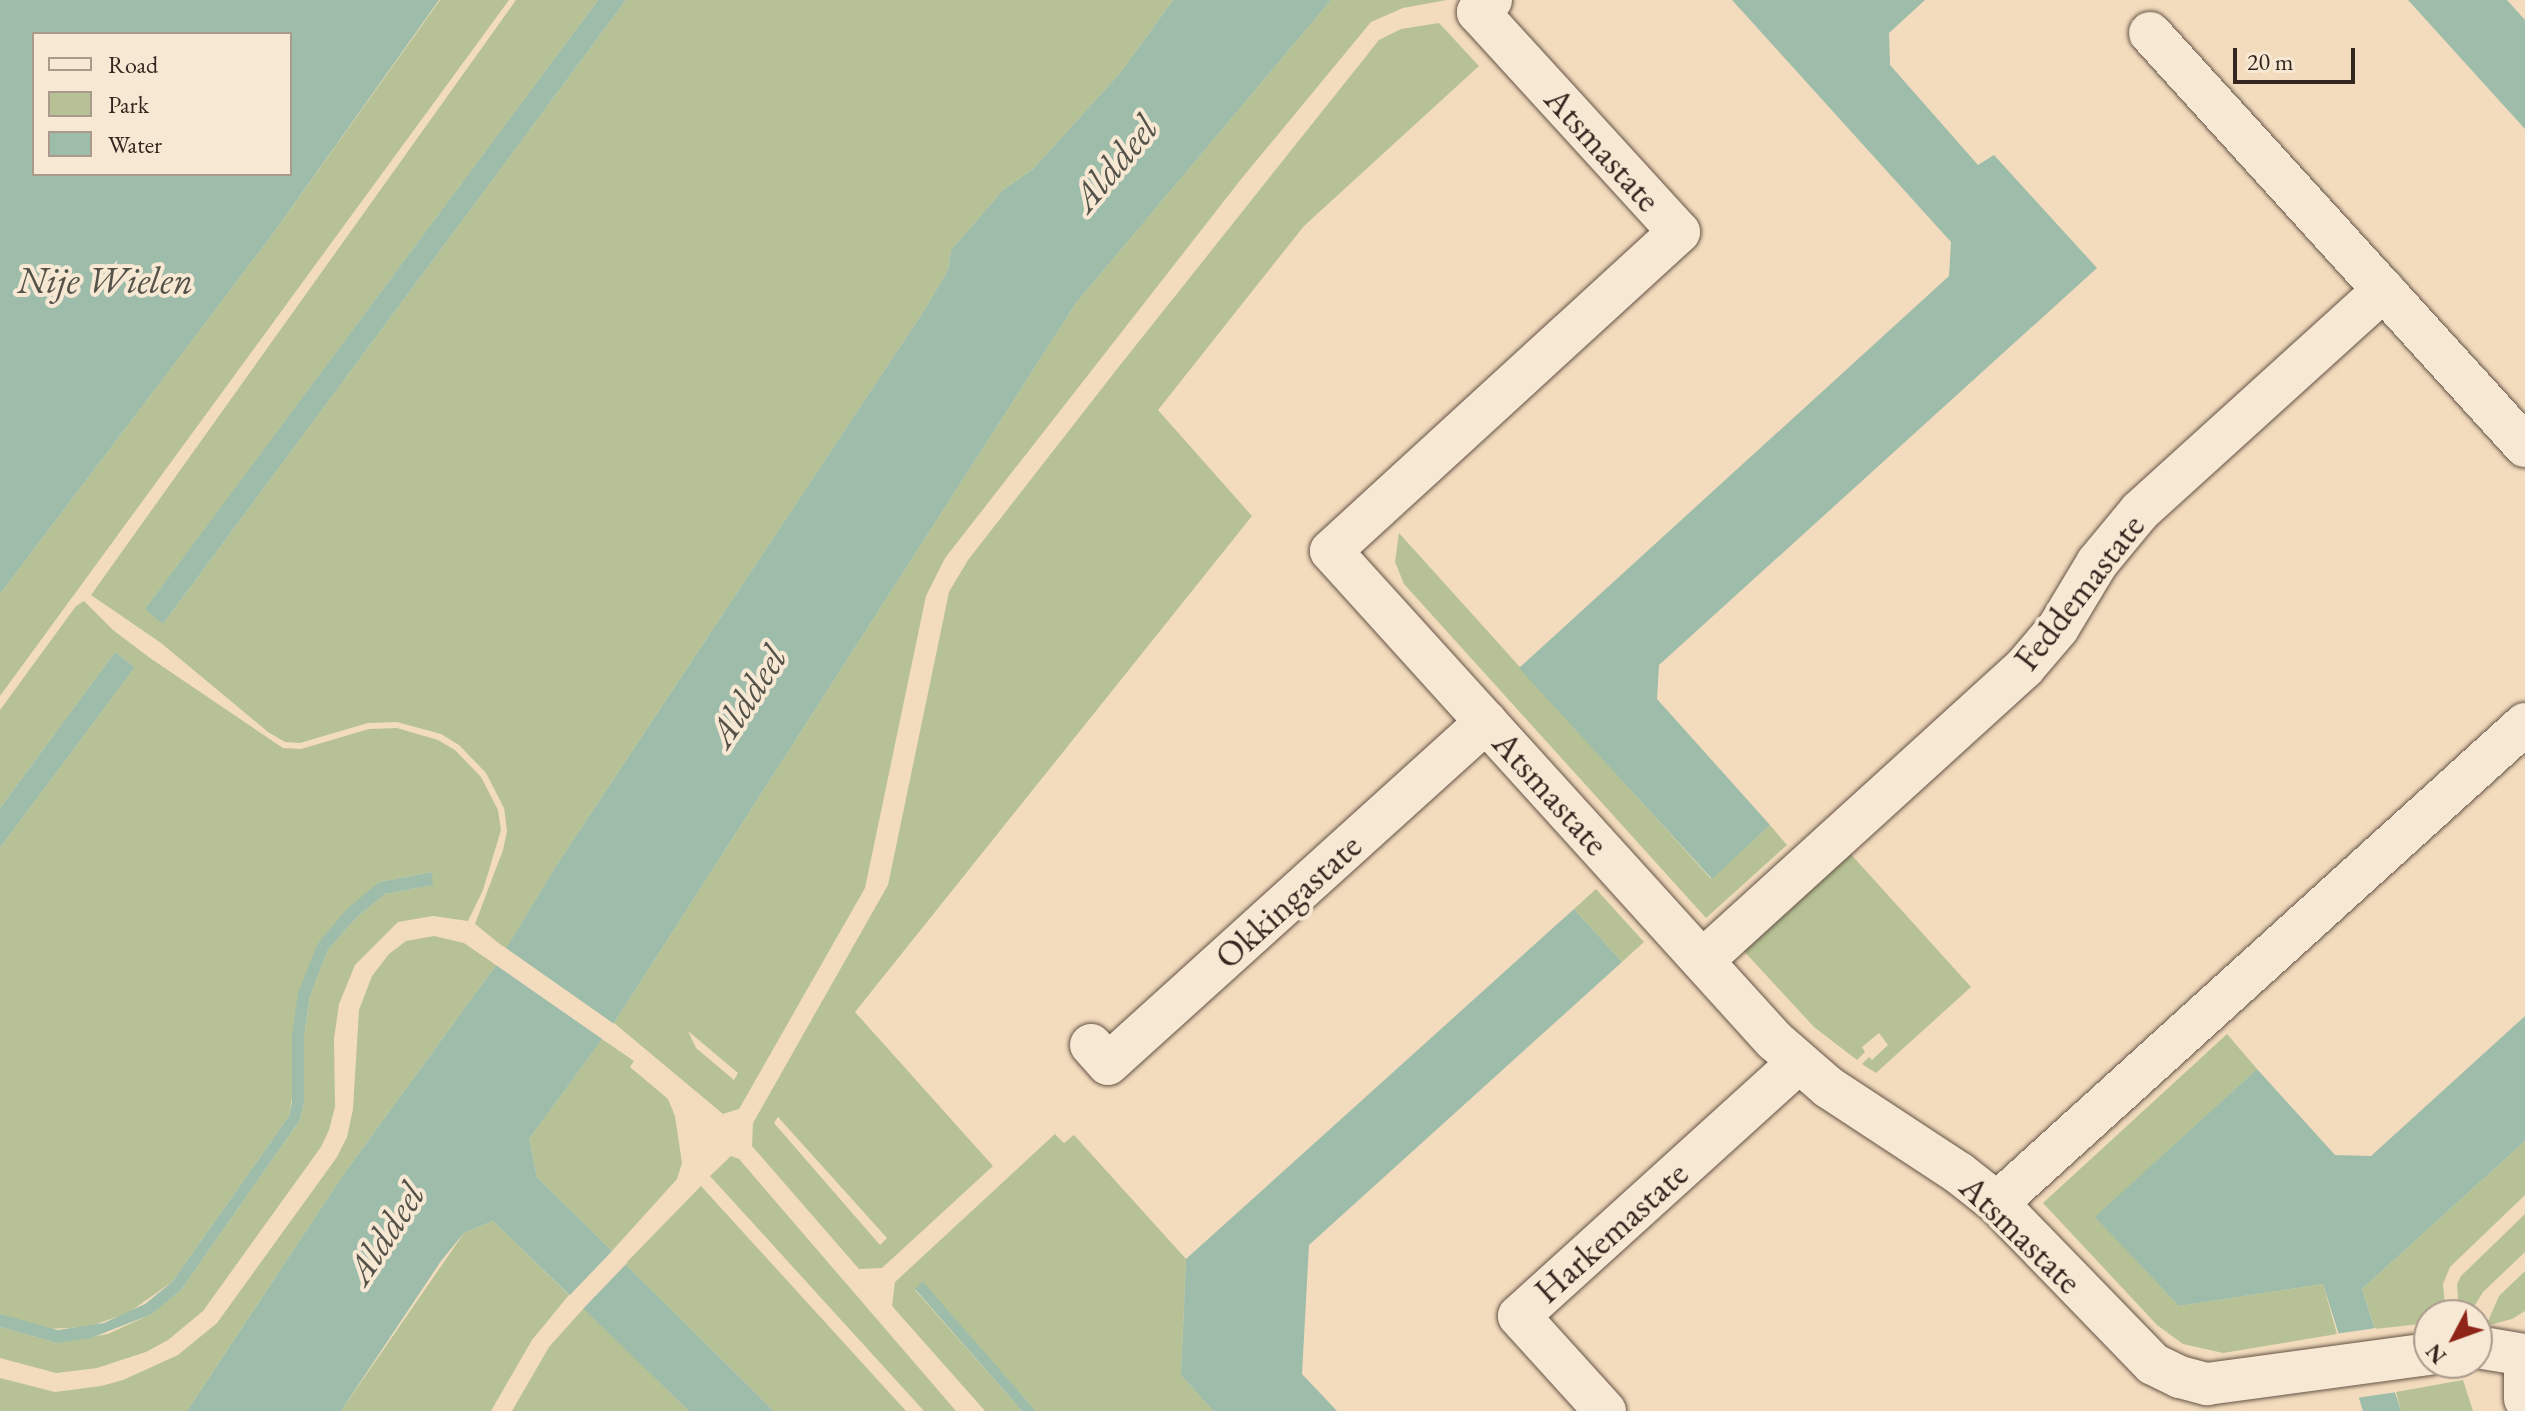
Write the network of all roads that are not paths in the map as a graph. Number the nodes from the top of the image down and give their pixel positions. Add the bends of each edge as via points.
1 (1491, 0) edge
2 (2150, 33) dead end
3 (2384, 290) junction
4 (2525, 446) edge
5 (1486, 722) junction
6 (2525, 724) edge
7 (1703, 960) junction
8 (1091, 1045) dead end
9 (1798, 1063) junction
10 (1997, 1203) junction
11 (2493, 1350) edge
12 (2525, 1355) edge
13 (2413, 1356) edge
14 (2525, 1362) edge
15 (2181, 1394) edge
16 (2525, 1399) edge
17 (1605, 1411) edge

1 - 5 street, Atsmastate via 1478,12 1679,232 1331,551
2 - 3 street
3 - 4 street
3 - 7 street, Feddemastate via 2140,511 2024,668
5 - 7 street, Atsmastate
5 - 8 street, Okkingastate via 1108,1064
6 - 10 street
7 - 9 street, Atsmastate
9 - 10 street, Atsmastate
9 - 17 street, Harkemastate via 1519,1316
10 - 15 street, Atsmastate
11 - 12 street
13 - 15 street, Atsmastate via 2207,1384
14 - 16 street

